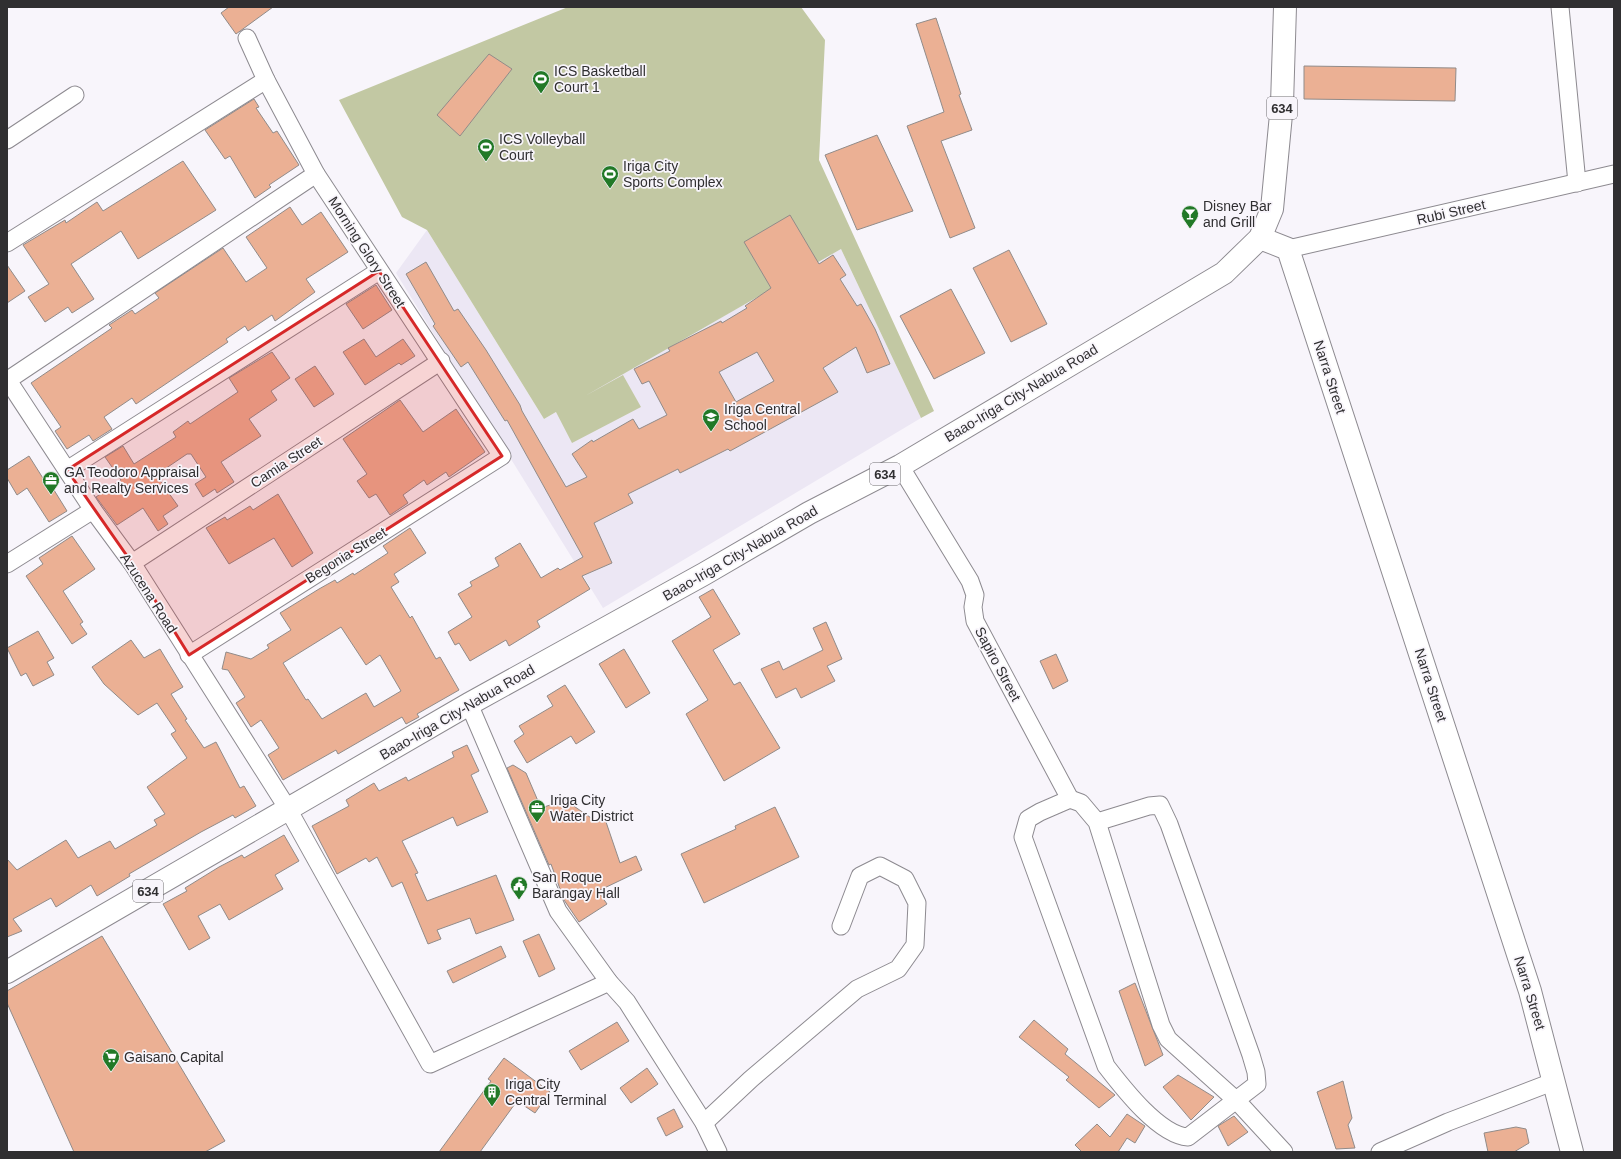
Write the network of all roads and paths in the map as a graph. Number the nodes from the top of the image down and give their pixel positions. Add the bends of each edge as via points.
1 (1285, 7) edge
2 (1560, 7) edge
3 (247, 38) dead end
4 (266, 80) junction
5 (75, 95) dead end
6 (7, 140) edge
7 (316, 174) junction
8 (1614, 174) edge
9 (1577, 183) junction
10 (1260, 238) junction
11 (7, 243) edge
12 (1288, 250) junction
13 (379, 271) junction
14 (441, 361) junction
15 (7, 379) edge
16 (502, 456) joint
17 (900, 466) junction
18 (67, 470) junction
19 (93, 510) junction
20 (132, 563) junction
21 (7, 564) edge
22 (189, 655) junction
23 (470, 704) junction
24 (1070, 799) junction
25 (288, 810) junction
26 (1097, 822) junction
27 (841, 926) dead end
28 (7, 972) edge
29 (609, 982) junction
30 (1555, 1081) junction
31 (1237, 1101) junction
32 (704, 1123) junction
33 (718, 1152) edge
34 (1284, 1152) edge
35 (1380, 1152) edge
36 (1572, 1152) edge

1 - 10 main road, Baao-Iriga City-Nabua Road / 634 via 1282,104 1272,209
2 - 9 street
3 - 4 street, Morning Glory Street
4 - 7 street, Morning Glory Street
4 - 11 street
5 - 6 street
7 - 13 street, Morning Glory Street
7 - 15 street
8 - 9 street, Rubi Street
9 - 12 street, Rubi Street
10 - 12 main road
10 - 17 main road, Baao-Iriga City-Nabua Road / 634 via 1224,273
12 - 30 main road, Narra Street via 1530,991
13 - 14 street, Morning Glory Street
13 - 18 street
14 - 16 street, Morning Glory Street
14 - 20 street, Camia Street
15 - 18 street, Azucena Road
16 - 22 street, Begonia Street
17 - 23 main road, Baao-Iriga City-Nabua Road / 634 via 809,513
17 - 24 street, Sapiro Street via 970,582 976,595 973,607 976,621
18 - 19 street, Azucena Road
19 - 20 street, Azucena Road
19 - 21 street
20 - 22 street, Azucena Road
22 - 25 street, Azucena Road
23 - 25 main road, Baao-Iriga City-Nabua Road / 634
23 - 29 street via 558,911
24 - 26 street via 1081,803
24 - 31 street via 1028,819 1023,837 1106,1066 1123,1088 1154,1119 1179,1136 1188,1137
25 - 28 main road, Baao-Iriga City-Nabua Road / 634
25 - 29 street, Azucena Road via 430,1064
26 - 31 street via 1161,1025 1168,1039
26 - 31 street via 1160,805 1169,824 1256,1072 1257,1084
27 - 32 street via 860,876 880,866 905,879 917,903 914,945 898,969 857,989 751,1079
29 - 32 street via 627,1002
30 - 35 street via 1448,1122
30 - 36 main road, Narra Street
31 - 34 street
32 - 33 street

